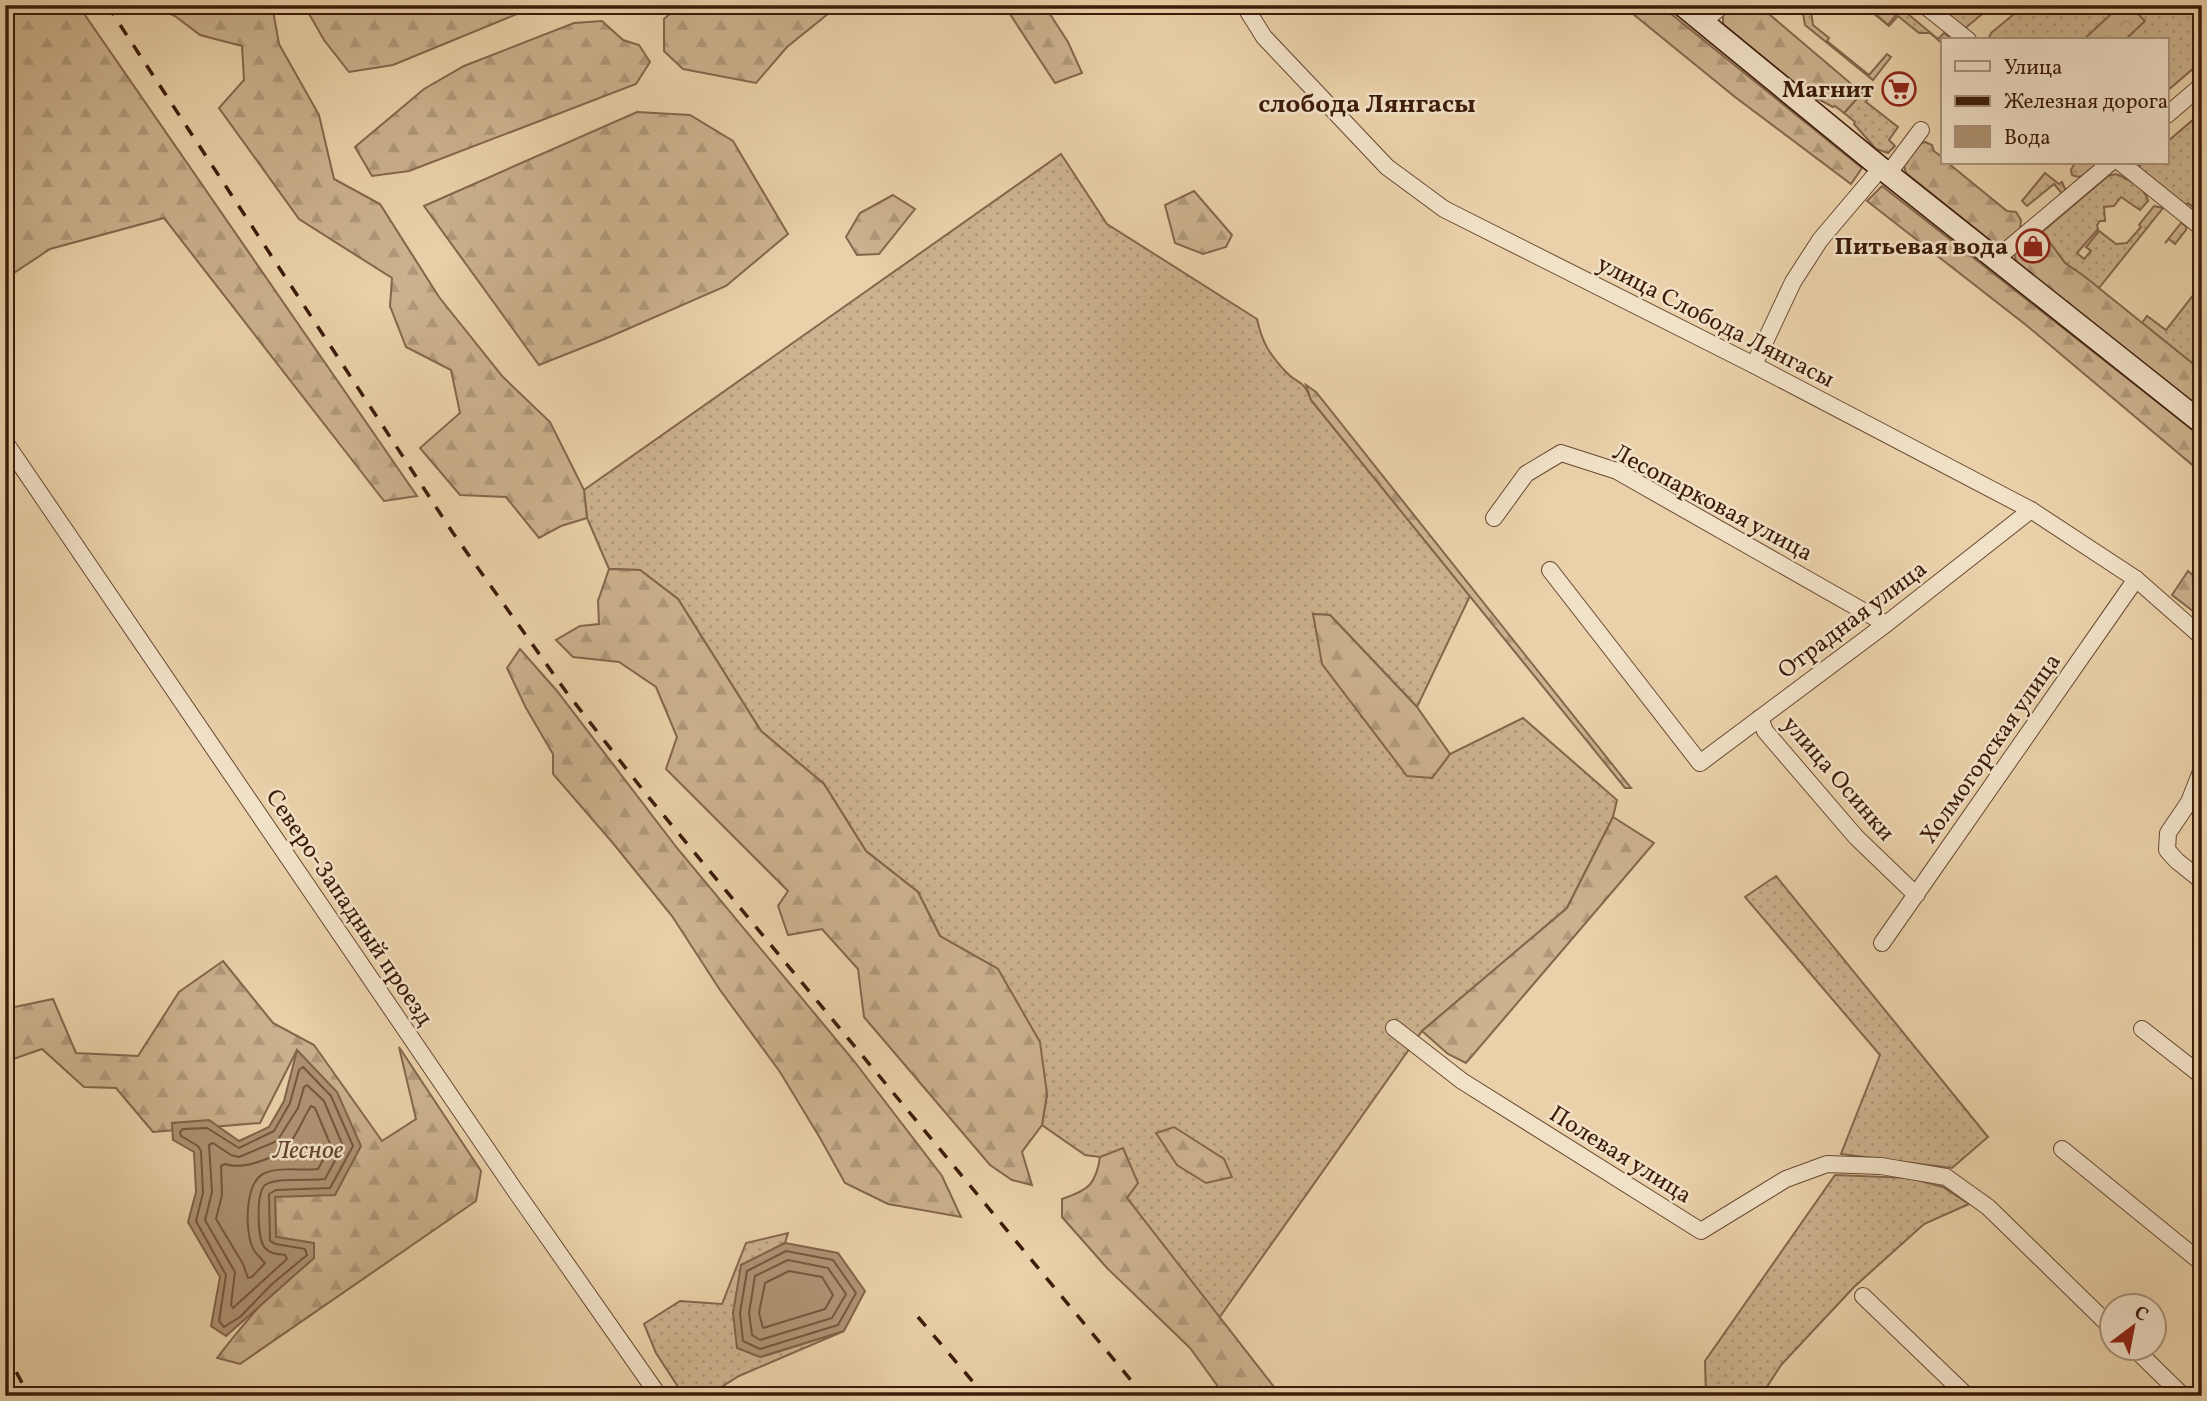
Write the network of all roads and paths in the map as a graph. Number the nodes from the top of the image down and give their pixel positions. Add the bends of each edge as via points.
1 (1244, 5) edge
2 (1682, 5) edge
3 (1723, 5) edge
4 (1924, 5) edge
5 (1703, 22) junction
6 (1965, 38) edge
7 (2202, 85) edge
8 (2168, 114) edge
9 (1921, 130) dead end
10 (2109, 164) edge
11 (2121, 164) edge
12 (1885, 171) junction
13 (2202, 228) edge
14 (1996, 259) junction
15 (1754, 365) junction
16 (2202, 423) edge
17 (5, 442) edge
18 (2031, 510) junction
19 (1494, 518) dead end
20 (1550, 570) dead end
21 (2136, 579) junction
22 (1886, 624) junction
23 (2202, 637) edge
24 (1760, 718) junction
25 (2202, 769) edge
26 (2202, 881) edge
27 (1917, 894) junction
28 (1882, 943) dead end
29 (1394, 1028) dead end
30 (2142, 1029) dead end
31 (2202, 1076) edge
32 (2062, 1149) dead end
33 (2202, 1263) edge
34 (1864, 1296) dead end
35 (2098, 1314) edge
36 (2148, 1362) edge
37 (659, 1396) edge
38 (1967, 1396) edge
39 (2183, 1396) edge

1 - 15 street, улица Слобода Лянгасы via 1264,37 1387,167 1444,209
2 - 5 street
3 - 5 street
4 - 6 street
5 - 12 street
7 - 8 street
9 - 12 street
10 - 14 street
11 - 13 street
12 - 14 street
12 - 15 street via 1820,240 1793,282
14 - 16 street
15 - 18 street, улица Слобода Лянгасы
17 - 37 street, Северо-Западный проезд
18 - 21 street, улица Слобода Лянгасы
18 - 22 street, Отрадная улица
19 - 22 street, Лесопарковая улица via 1526,474 1561,453 1617,471
20 - 24 street, Отрадная улица via 1700,763
21 - 23 street, улица Слобода Лянгасы
21 - 27 street, Холмогорская улица
22 - 24 street, Отрадная улица
24 - 27 street, улица Осинки via 1765,731 1856,837
25 - 26 street via 2189,802 2168,833 2167,850
27 - 28 street, Холмогорская улица
29 - 35 street, Полевая улица via 1462,1081 1702,1231 1786,1179 1827,1164 1881,1166 1946,1177 1988,1207
30 - 31 street
32 - 33 street
34 - 38 street
36 - 39 street

